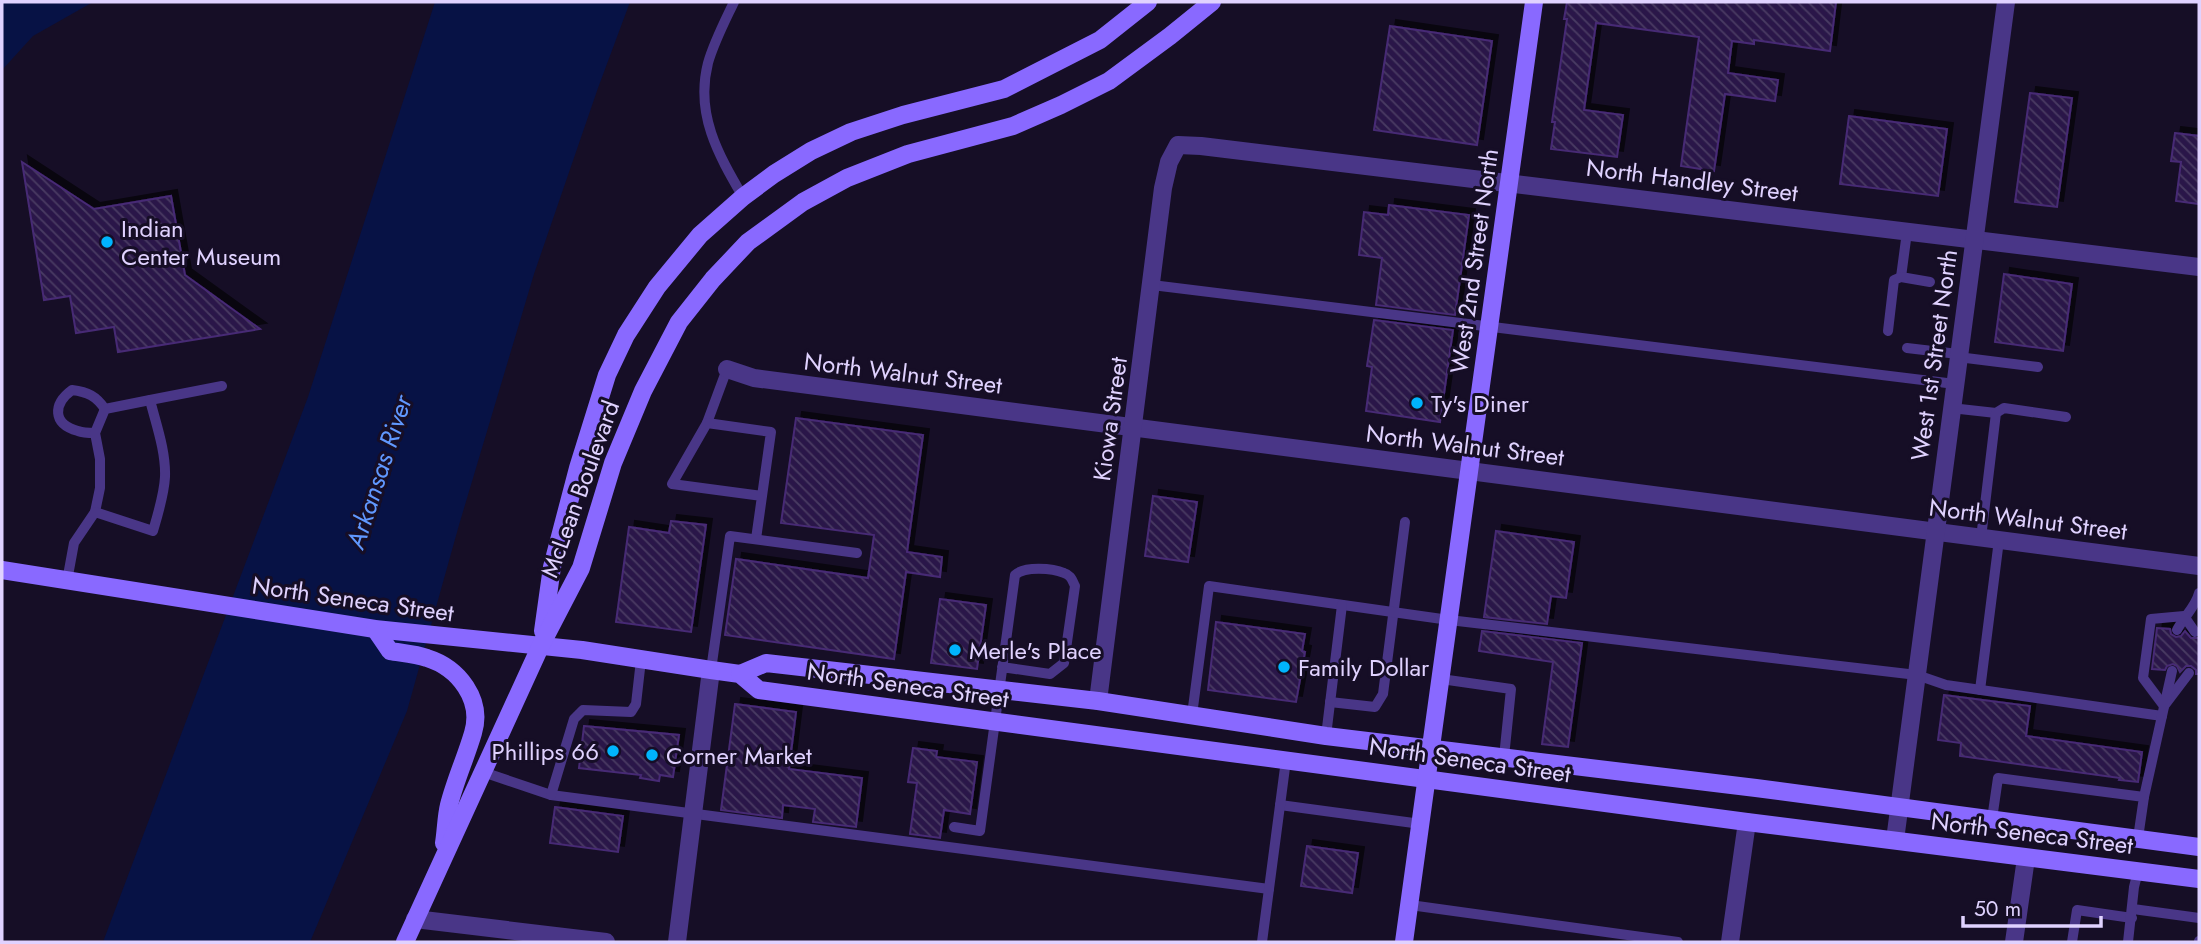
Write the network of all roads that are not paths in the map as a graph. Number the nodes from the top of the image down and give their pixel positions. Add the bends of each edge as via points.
1 (733, 2) edge
2 (1148, 2) edge
3 (1212, 2) edge
4 (1534, 2) edge
5 (2006, 2) edge
6 (1178, 145) joint
7 (1510, 182) junction
8 (743, 197) junction
9 (1907, 232) junction
10 (1973, 241) junction
11 (2199, 267) edge
12 (1901, 277) junction
13 (1930, 282) dead end
14 (1152, 285) junction
15 (1490, 327) junction
16 (1888, 331) dead end
17 (1907, 348) dead end
18 (1958, 356) junction
19 (2038, 367) dead end
20 (727, 369) joint
21 (1955, 384) junction
22 (222, 386) dead end
23 (150, 400) junction
24 (1951, 408) junction
25 (105, 409) junction
26 (1996, 414) junction
27 (2066, 417) dead end
28 (706, 423) junction
29 (1133, 427) junction
30 (95, 433) junction
31 (1470, 470) junction
32 (762, 496) junction
33 (95, 512) junction
34 (1405, 522) dead end
35 (1935, 532) junction
36 (1981, 538) junction
37 (756, 539) junction
38 (1999, 540) junction
39 (857, 553) dead end
40 (2199, 566) edge
41 (2, 570) edge
42 (67, 581) junction
43 (2199, 593) edge
44 (1342, 605) junction
45 (1394, 612) junction
46 (2184, 616) junction
47 (1449, 620) junction
48 (375, 629) junction
49 (2177, 630) dead end
50 (2195, 632) dead end
51 (541, 645) junction
52 (641, 660) junction
53 (1002, 667) junction
54 (711, 670) junction
55 (2172, 671) dead end
56 (2189, 673) dead end
57 (740, 674) junction
58 (1917, 675) junction
59 (1441, 679) junction
60 (1980, 690) junction
61 (999, 691) junction
62 (1097, 702) junction
63 (1330, 702) junction
64 (2163, 711) junction
65 (1192, 715) junction
66 (995, 721) junction
67 (1326, 736) junction
68 (1432, 749) junction
69 (1504, 757) junction
70 (1286, 760) junction
71 (483, 772) junction
72 (1427, 779) junction
73 (551, 795) junction
74 (2144, 797) junction
75 (1280, 805) junction
76 (1900, 806) junction
77 (693, 813) junction
78 (1992, 818) junction
79 (1747, 822) junction
80 (1421, 824) junction
81 (954, 827) dead end
82 (2138, 838) junction
83 (1895, 840) junction
84 (2199, 847) edge
85 (2026, 858) junction
86 (443, 859) junction
87 (2138, 871) junction
88 (2199, 879) edge
89 (1269, 889) junction
90 (1410, 905) junction
91 (2132, 913) junction
92 (2199, 918) edge
93 (415, 919) junction
94 (405, 942) edge
95 (607, 942) edge
96 (677, 942) edge
97 (1262, 942) edge
98 (1404, 942) edge
99 (1678, 942) edge
100 (1730, 942) edge
101 (2014, 942) edge
102 (2072, 942) edge
103 (2128, 942) edge

1 - 8 lane via 708,62 704,92 708,128
2 - 8 main road, McLean Boulevard via 1100,40 1004,89 851,132 811,151
3 - 51 main road, McLean Boulevard via 1109,81 1013,126 908,154 847,178 803,202 748,242 679,322 643,391 613,463 581,568
4 - 7 main road, West 2nd Street North
5 - 10 street, West 1st Street North
6 - 7 street, North Handley Street
6 - 14 street, Kiowa Street via 1163,188
7 - 9 street, North Handley Street
7 - 15 main road, West 2nd Street North
8 - 51 main road, McLean Boulevard via 700,235 657,287 607,375 552,567
9 - 10 street, North Handley Street
9 - 12 lane
10 - 11 street, North Handley Street
10 - 18 street, West 1st Street North
12 - 13 lane
12 - 16 lane via 1894,280
14 - 15 lane
14 - 29 street, Kiowa Street
15 - 21 lane
15 - 31 main road, West 2nd Street North
17 - 18 lane
18 - 19 lane
18 - 21 street, West 1st Street North
20 - 28 lane
20 - 29 street, North Walnut Street via 754,378
21 - 24 street, West 1st Street North
22 - 23 lane
23 - 25 lane
23 - 33 lane via 165,476 153,531
24 - 26 lane
24 - 35 street, West 1st Street North
25 - 30 lane
25 - 30 lane via 96,396 83,391 72,390 61,398 58,412 63,423 76,431
26 - 27 lane via 2004,408
26 - 36 lane
28 - 32 lane via 771,432
28 - 32 lane via 672,484
29 - 31 street, North Walnut Street
29 - 62 street, Kiowa Street
30 - 33 lane via 100,459
31 - 35 street, North Walnut Street
31 - 47 main road, West 2nd Street North
32 - 37 lane
33 - 42 lane via 74,543
34 - 45 lane
35 - 36 street, North Walnut Street
35 - 58 street, West 1st Street North
36 - 38 street, North Walnut Street
37 - 39 lane
37 - 54 lane via 730,536
38 - 40 street, North Walnut Street
38 - 60 lane
41 - 42 main road, North Seneca Street
42 - 48 main road, North Seneca Street
43 - 46 lane
44 - 45 lane
44 - 63 lane
44 - 65 lane via 1209,586
45 - 47 lane
45 - 63 lane via 1383,694 1375,707
46 - 49 lane
46 - 50 lane
46 - 64 lane via 2151,619 2143,678
47 - 58 lane
47 - 59 main road, West 2nd Street North
48 - 51 main road, North Seneca Street
48 - 86 main road via 390,651 427,658 462,680 472,696 474,732 448,808
51 - 52 main road, North Seneca Street
51 - 71 main road
52 - 54 main road, North Seneca Street
52 - 73 lane via 636,705 631,712 583,710 574,719
53 - 53 lane via 1015,575 1028,568 1064,572 1075,586 1064,663 1050,674
53 - 61 lane
54 - 57 main road, North Seneca Street
54 - 77 street
55 - 64 lane
56 - 64 lane
57 - 61 main road, North Seneca Street via 766,663
57 - 66 main road, North Seneca Street via 759,690
58 - 60 lane
58 - 76 street, West 1st Street North
59 - 68 main road, West 2nd Street North
59 - 69 lane via 1511,689
60 - 64 lane
61 - 62 main road, North Seneca Street
61 - 66 lane
62 - 65 main road, North Seneca Street
63 - 67 lane
64 - 74 lane
65 - 67 main road, North Seneca Street
66 - 70 main road, North Seneca Street
66 - 81 lane via 980,831
67 - 68 main road, North Seneca Street
68 - 69 main road, North Seneca Street
68 - 72 main road, West 2nd Street North
69 - 76 main road, North Seneca Street
70 - 72 main road, North Seneca Street
70 - 75 lane
71 - 73 lane
71 - 86 main road
72 - 79 main road, North Seneca Street
72 - 80 main road, West 2nd Street North
73 - 77 lane
74 - 78 lane via 1998,778
74 - 82 lane
75 - 80 lane
75 - 89 lane
76 - 78 main road, North Seneca Street
76 - 83 street, West 1st Street North
77 - 89 lane
77 - 96 street
78 - 82 main road, North Seneca Street
79 - 83 main road, North Seneca Street
79 - 100 street
80 - 90 main road, West 2nd Street North
82 - 84 main road, North Seneca Street
83 - 85 main road, North Seneca Street
85 - 87 main road, North Seneca Street
85 - 101 street
86 - 93 main road
87 - 88 main road, North Seneca Street
87 - 91 lane
89 - 97 lane
90 - 98 main road, West 2nd Street North
90 - 99 lane
91 - 92 lane
91 - 102 lane via 2077,910
91 - 103 lane
93 - 94 main road
93 - 95 street

